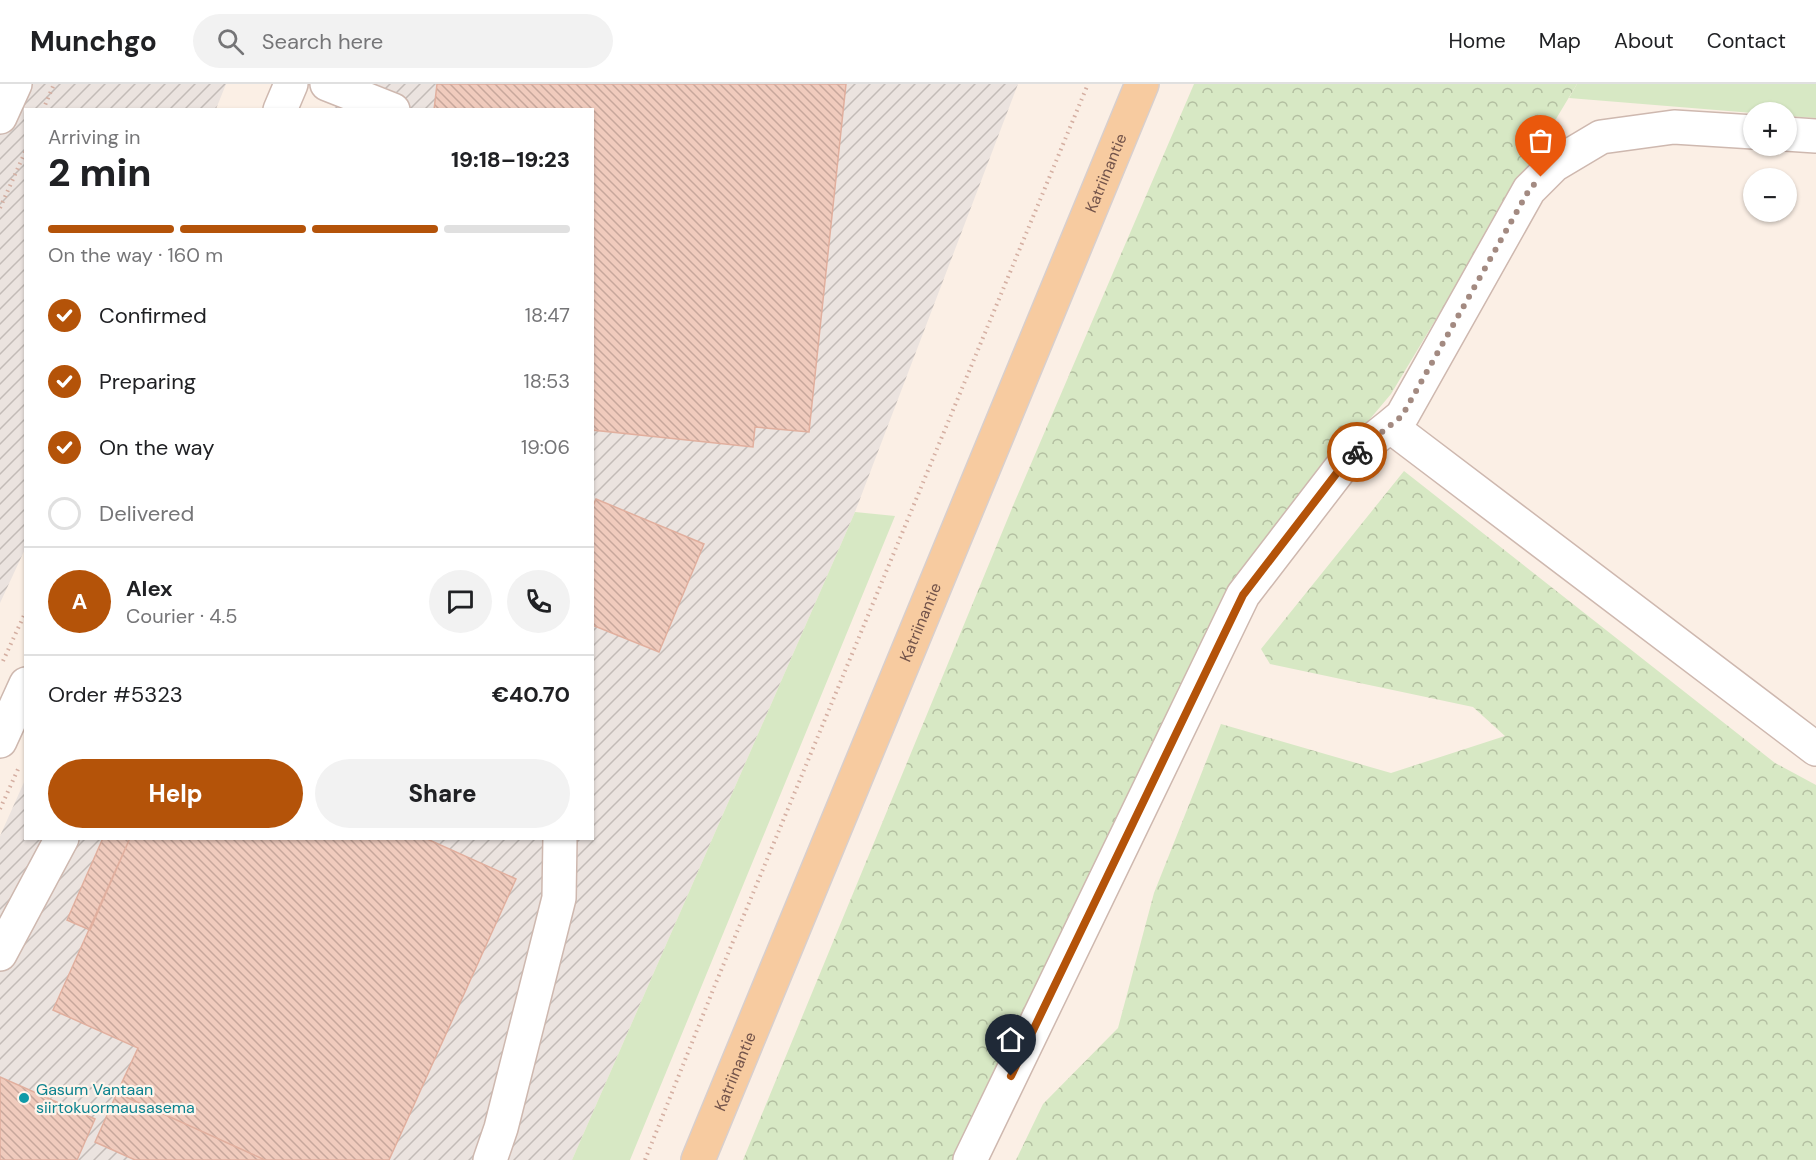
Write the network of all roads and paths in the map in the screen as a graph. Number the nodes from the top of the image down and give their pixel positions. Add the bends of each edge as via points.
1 (15, 84) edge
2 (54, 84) edge
3 (291, 84) edge
4 (327, 84) edge
5 (1088, 84) edge
6 (1142, 84) edge
7 (44, 108) edge
8 (281, 108) edge
9 (388, 108) edge
10 (0, 117) edge
11 (1743, 131) edge
12 (1797, 135) edge
13 (1816, 136) edge
14 (24, 154) edge
15 (0, 208) edge
16 (1390, 426) junction
17 (24, 614) edge
18 (0, 667) edge
19 (14, 696) edge
20 (1816, 749) edge
21 (11, 752) edge
22 (0, 809) edge
23 (61, 840) edge
24 (560, 840) edge
25 (2, 944) edge
26 (490, 1160) edge
27 (645, 1160) edge
28 (698, 1160) edge
29 (970, 1160) edge

1 - 10 street
2 - 7 path
3 - 8 street
4 - 9 street
5 - 27 path
6 - 28 main road, Katriinantie
11 - 16 street via 1674,127 1601,137 1554,165 1529,190 1402,416
12 - 13 street
14 - 15 path
16 - 20 street
16 - 29 street via 1346,461 1243,595
17 - 18 path
19 - 21 street
21 - 22 path
23 - 25 street
24 - 26 street via 560,898

